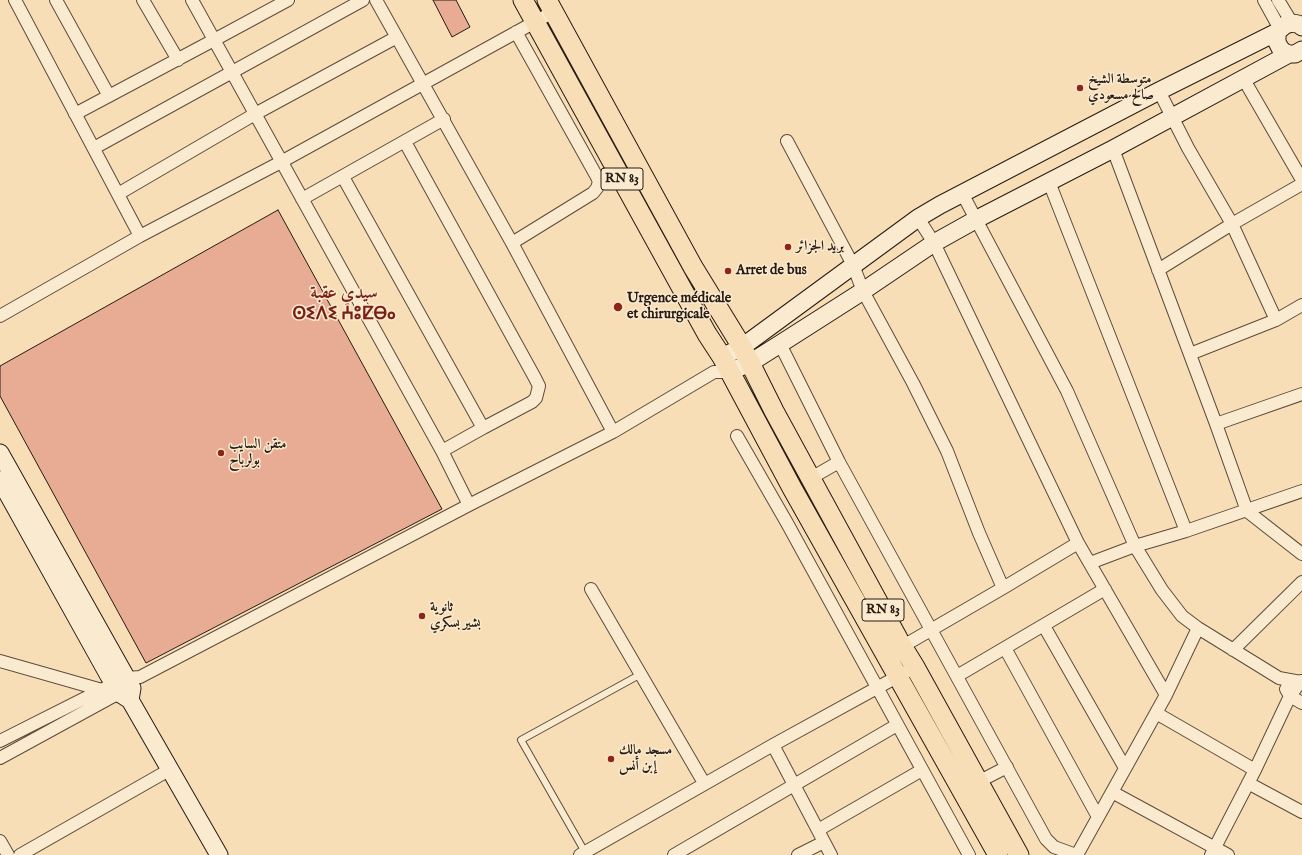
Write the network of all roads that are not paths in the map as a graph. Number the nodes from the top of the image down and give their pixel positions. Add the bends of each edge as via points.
1 (15, 0) edge
2 (56, 0) edge
3 (143, 0) edge
4 (192, 0) edge
5 (288, 0) edge
6 (363, 0) edge
7 (376, 0) edge
8 (523, 0) edge
9 (1264, 0) edge
10 (1278, 0) edge
11 (550, 6) edge
12 (535, 21) junction
13 (1292, 26) edge
14 (516, 32) junction
15 (397, 37) junction
16 (214, 40) junction
17 (1296, 52) edge
18 (178, 60) junction
19 (232, 72) junction
20 (1243, 78) junction
21 (423, 83) junction
22 (1159, 91) junction
23 (109, 96) junction
24 (75, 114) junction
25 (255, 114) junction
26 (1172, 117) junction
27 (444, 119) junction
28 (405, 142) junction
29 (787, 142) dead end
30 (94, 148) junction
31 (1113, 149) junction
32 (281, 162) junction
33 (342, 177) junction
34 (1302, 180) edge
35 (1049, 182) junction
36 (1302, 184) edge
37 (962, 193) junction
38 (118, 194) junction
39 (302, 199) junction
40 (918, 218) junction
41 (977, 219) junction
42 (1232, 224) junction
43 (140, 236) junction
44 (512, 243) junction
45 (934, 243) junction
46 (853, 266) junction
47 (693, 267) junction
48 (1158, 270) junction
49 (676, 277) junction
50 (863, 291) junction
51 (1302, 306) edge
52 (0, 316) edge
53 (1276, 320) junction
54 (780, 344) junction
55 (1190, 354) junction
56 (746, 355) junction
57 (722, 367) junction
58 (1302, 394) edge
59 (1216, 424) junction
60 (483, 428) junction
61 (613, 432) junction
62 (737, 436) dead end
63 (442, 451) junction
64 (0, 453) edge
65 (839, 462) junction
66 (3, 476) edge
67 (811, 478) junction
68 (1302, 492) edge
69 (469, 505) junction
70 (1247, 511) junction
71 (806, 512) junction
72 (788, 523) junction
73 (1186, 531) junction
74 (1078, 543) junction
75 (1135, 546) junction
76 (1302, 554) edge
77 (1090, 563) junction
78 (1302, 582) edge
79 (1003, 588) junction
80 (591, 589) dead end
81 (1105, 589) junction
82 (1044, 626) junction
83 (1198, 628) junction
84 (931, 629) junction
85 (902, 646) junction
86 (1005, 648) junction
87 (1233, 650) junction
88 (886, 656) junction
89 (0, 661) edge
90 (915, 667) junction
91 (641, 674) junction
92 (957, 676) junction
93 (898, 677) junction
94 (1280, 678) junction
95 (1301, 681) edge
96 (123, 687) junction
97 (877, 688) junction
98 (1166, 695) junction
99 (1290, 696) junction
100 (1302, 703) edge
101 (1156, 713) junction
102 (897, 725) junction
103 (0, 741) edge
104 (773, 745) junction
105 (0, 758) edge
106 (1008, 767) junction
107 (1125, 768) junction
108 (169, 770) junction
109 (922, 770) junction
110 (1255, 770) junction
111 (978, 782) junction
112 (1248, 783) junction
113 (704, 784) junction
114 (793, 785) junction
115 (1112, 792) junction
116 (1302, 812) edge
117 (1098, 818) junction
118 (818, 830) junction
119 (0, 841) edge
120 (824, 842) junction
121 (1213, 851) edge
122 (582, 854) edge
123 (8, 855) edge
124 (20, 855) edge
125 (218, 855) edge
126 (674, 855) edge
127 (798, 855) edge
128 (831, 855) edge
129 (969, 855) edge
130 (998, 855) edge
131 (1019, 855) edge
132 (1077, 855) edge
133 (1228, 855) edge

1 - 24 street
2 - 23 street
3 - 18 street
4 - 16 street
5 - 16 street
6 - 19 street
7 - 15 street
8 - 12 main road, RN 83
9 - 13 street
10 - 13 street
11 - 12 street
11 - 47 main road, RN 83
12 - 14 street
12 - 49 main road, RN 83
13 - 17 main road via 1277,42 1284,52
13 - 22 main road
14 - 21 street
14 - 44 street via 599,182 593,193
15 - 21 street
15 - 25 street
16 - 18 street
16 - 19 street
17 - 20 main road
18 - 23 street
19 - 25 street
19 - 30 street
20 - 26 main road
20 - 34 street
21 - 27 street
21 - 32 street
22 - 26 street
22 - 37 main road
23 - 24 street
24 - 30 street
25 - 32 street
25 - 38 street
26 - 31 main road
26 - 42 street
27 - 28 street
27 - 44 street
28 - 33 street
28 - 60 street via 538,386 538,393 532,402
29 - 46 street
30 - 38 street
31 - 35 main road
31 - 48 street
32 - 39 street
32 - 43 street
33 - 39 street
33 - 60 street
35 - 41 main road
35 - 73 street
36 - 42 street
37 - 40 main road
37 - 41 street
38 - 43 street
39 - 63 street
40 - 45 street
40 - 46 main road
41 - 45 main road
41 - 75 street via 1067,391
42 - 48 street
42 - 53 street
43 - 52 street
44 - 61 street
45 - 50 main road
45 - 74 street
46 - 50 street
46 - 56 main road
47 - 49 main road
47 - 56 main road, RN 83
48 - 55 street
49 - 57 main road, RN 83
50 - 54 main road
50 - 79 street via 947,451
51 - 53 street
53 - 55 street
54 - 56 main road
54 - 65 street
55 - 59 street
56 - 57 main road
56 - 67 main road, RN 83
57 - 61 street
57 - 71 main road, RN 83
58 - 59 street
59 - 70 street
60 - 63 street
61 - 69 street
62 - 72 street
63 - 69 street
64 - 66 main road
65 - 67 street
65 - 84 street
66 - 96 main road
67 - 85 main road, RN 83
68 - 70 street
69 - 96 street
70 - 73 street
70 - 76 street
71 - 72 street
71 - 88 main road, RN 83
72 - 97 street
73 - 75 street
74 - 77 street
74 - 79 street
75 - 77 street
75 - 83 street via 1162,590 1182,616
77 - 81 street
78 - 87 street
79 - 84 street
80 - 91 street
81 - 82 street
81 - 98 street
82 - 86 street
82 - 107 street
83 - 87 street
83 - 98 street
84 - 85 street
84 - 92 street
85 - 88 street
85 - 90 main road, RN 83
86 - 92 street
86 - 117 street
87 - 94 street
88 - 93 main road, RN 83
89 - 96 street
90 - 93 street
90 - 111 main road, RN 83
91 - 113 street
91 - 122 lane via 521,740
92 - 106 street
93 - 97 street
93 - 130 main road, RN 83
94 - 95 street
94 - 99 street
95 - 99 street
96 - 103 street
96 - 105 street
96 - 108 main road
97 - 102 street
97 - 104 street
98 - 101 street
99 - 100 street
99 - 110 street
101 - 107 street
101 - 110 street
102 - 109 street
102 - 114 street
104 - 113 street
104 - 114 street
106 - 111 street
106 - 132 street via 1046,839 1054,847
107 - 115 street
108 - 124 street
108 - 125 main road
109 - 118 street
109 - 129 street
110 - 112 street
111 - 131 main road, RN 83
112 - 116 street
112 - 121 street
113 - 122 street
114 - 118 street
114 - 126 street
115 - 117 street
115 - 121 street
117 - 132 street
118 - 120 street
119 - 123 street
120 - 127 street
120 - 128 street
121 - 133 street

